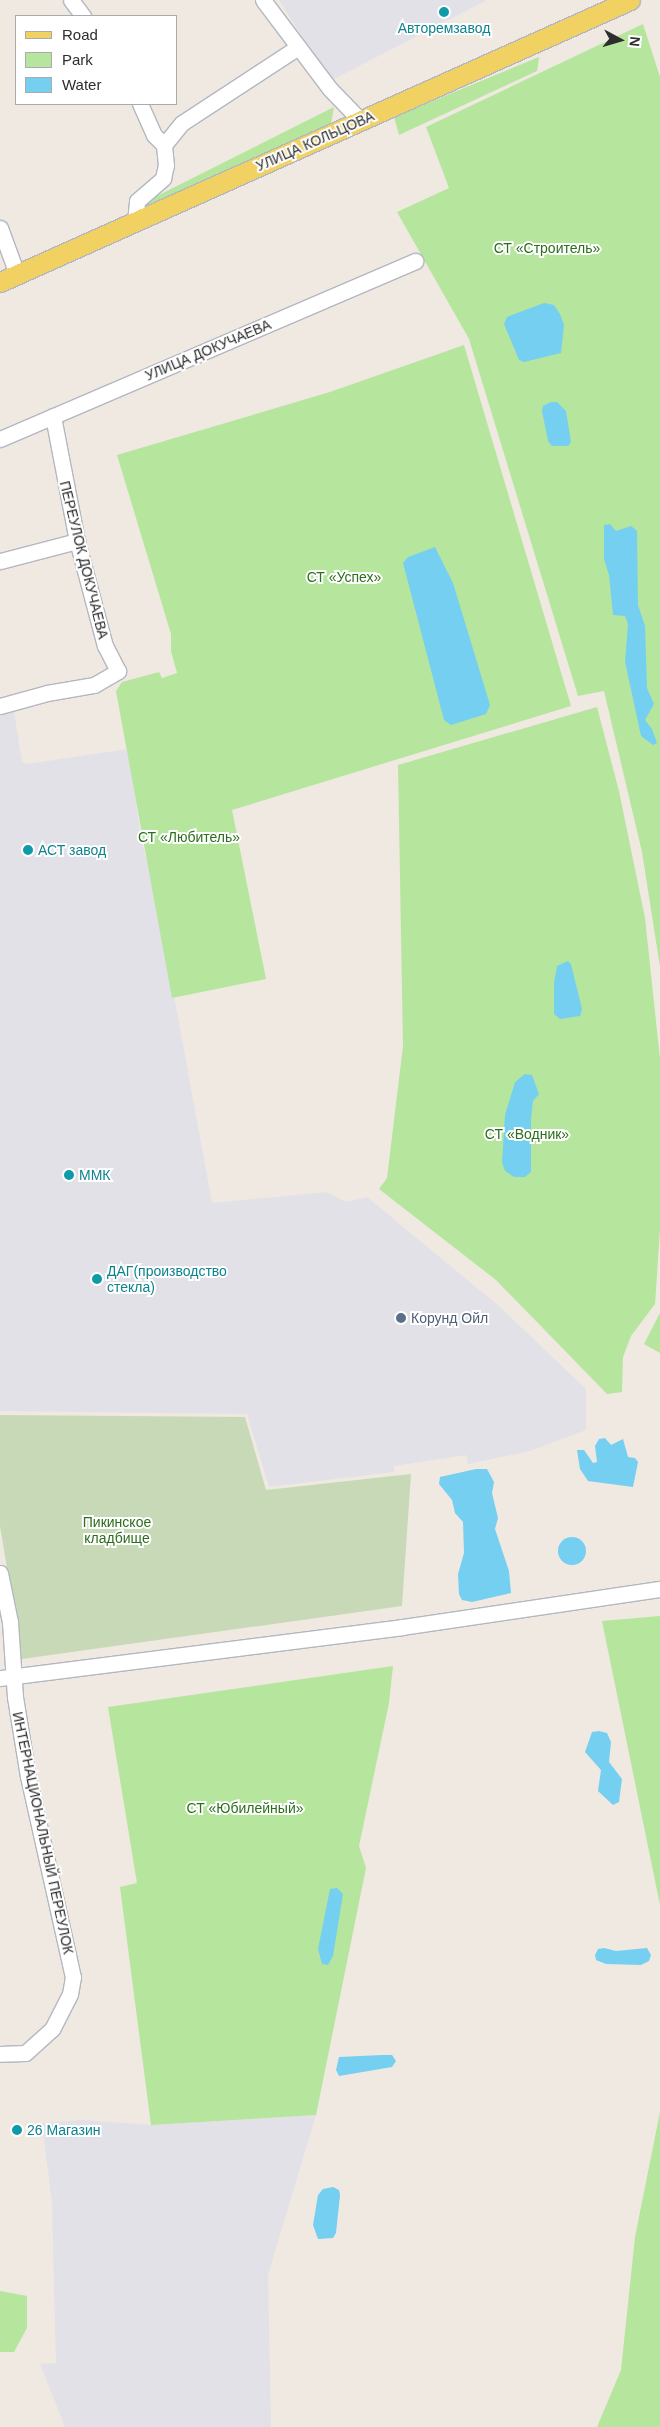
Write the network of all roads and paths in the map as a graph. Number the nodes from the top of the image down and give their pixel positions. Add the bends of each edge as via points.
1 (71, 0) edge
2 (264, 0) edge
3 (630, 0) edge
4 (82, 15) edge
5 (298, 47) junction
6 (140, 105) edge
7 (361, 120) junction
8 (164, 145) junction
9 (135, 221) junction
10 (0, 228) edge
11 (416, 261) dead end
12 (17, 274) junction
13 (0, 282) edge
14 (53, 416) junction
15 (0, 439) edge
16 (77, 541) junction
17 (0, 561) edge
18 (0, 706) edge
19 (0, 1574) edge
20 (660, 1589) edge
21 (6, 1677) edge
22 (0, 2054) edge

1 - 4 street
2 - 5 street
3 - 7 main road, УЛИЦА КОЛЬЦОВА
5 - 7 street via 309,57 330,89
5 - 8 street via 182,123
6 - 8 street via 154,135
7 - 9 main road, УЛИЦА КОЛЬЦОВА
8 - 9 street via 165,174 137,201
9 - 12 main road, УЛИЦА КОЛЬЦОВА
10 - 12 street
11 - 14 street, УЛИЦА ДОКУЧАЕВА
12 - 13 main road, УЛИЦА КОЛЬЦОВА
14 - 15 street, УЛИЦА ДОКУЧАЕВА
14 - 16 street, ПЕРЕУЛОК ДОКУЧАЕВА
16 - 17 street
16 - 18 street, ПЕРЕУЛОК ДОКУЧАЕВА via 105,646 118,671 94,686 47,693
19 - 21 street, ИНТЕРНАЦИОНАЛЬНЫЙ ПЕРЕУЛОК via 14,1650
20 - 21 street via 402,1627
21 - 22 street, ИНТЕРНАЦИОНАЛЬНЫЙ ПЕРЕУЛОК via 73,1977 70,1994 52,2029 25,2053

